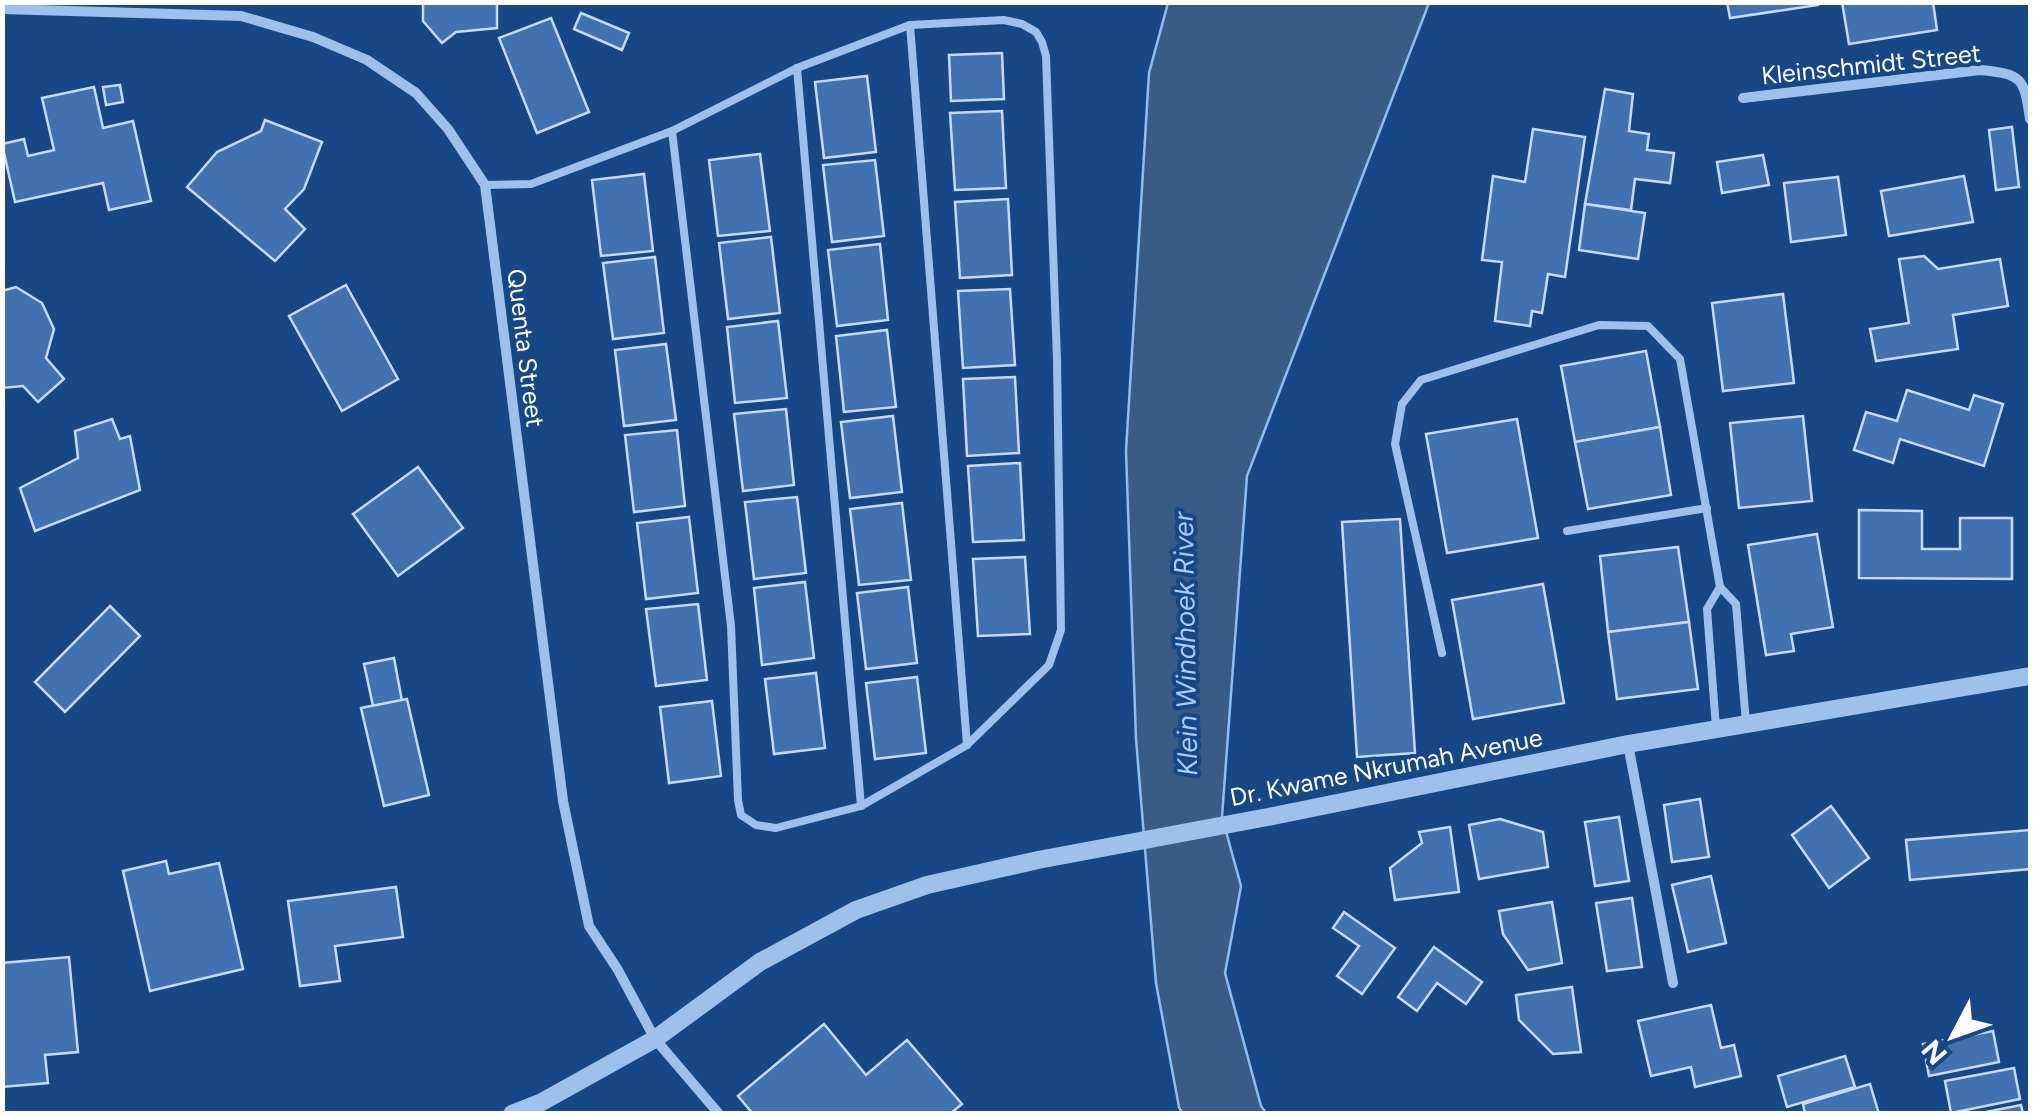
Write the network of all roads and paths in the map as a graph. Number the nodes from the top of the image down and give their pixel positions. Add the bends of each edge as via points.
1 (244, 2) edge
2 (2, 8) edge
3 (241, 16) junction
4 (910, 25) junction
5 (797, 68) junction
6 (1743, 98) dead end
7 (2030, 119) edge
8 (672, 131) junction
9 (485, 185) junction
10 (1706, 508) junction
11 (1567, 531) dead end
12 (1720, 587) junction
13 (1442, 653) dead end
14 (2030, 676) edge
15 (1746, 724) junction
16 (1716, 730) junction
17 (967, 744) junction
18 (1628, 744) junction
19 (861, 806) junction
20 (1673, 983) dead end
21 (655, 1039) junction
22 (512, 1114) edge
23 (719, 1114) edge

1 - 3 street
2 - 3 street, Quenta Street
3 - 9 street, Quenta Street via 366,60 416,94
4 - 5 lane
4 - 17 lane
4 - 17 lane via 1022,24 1036,32 1046,56 1061,630 1050,665
5 - 8 lane
5 - 19 lane
6 - 7 street, Kleinschmidt Street via 1980,70 2020,82
8 - 9 lane via 531,184
8 - 19 lane via 731,626 741,815 776,828
9 - 21 street, Quenta Street via 563,801 589,926
10 - 11 lane
10 - 12 lane
10 - 13 lane via 1680,360 1648,326 1599,324 1421,380 1402,404 1395,444
12 - 15 lane via 1736,604
12 - 16 lane via 1707,609
14 - 15 street, Dr. Kwame Nkrumah Avenue
15 - 16 street, Dr. Kwame Nkrumah Avenue
16 - 18 street, Dr. Kwame Nkrumah Avenue
17 - 19 lane
18 - 20 street
18 - 21 street, Dr. Kwame Nkrumah Avenue via 927,885 856,910 760,962
21 - 22 street, Dr. Kwame Nkrumah Avenue
21 - 23 street, Quenta Street

